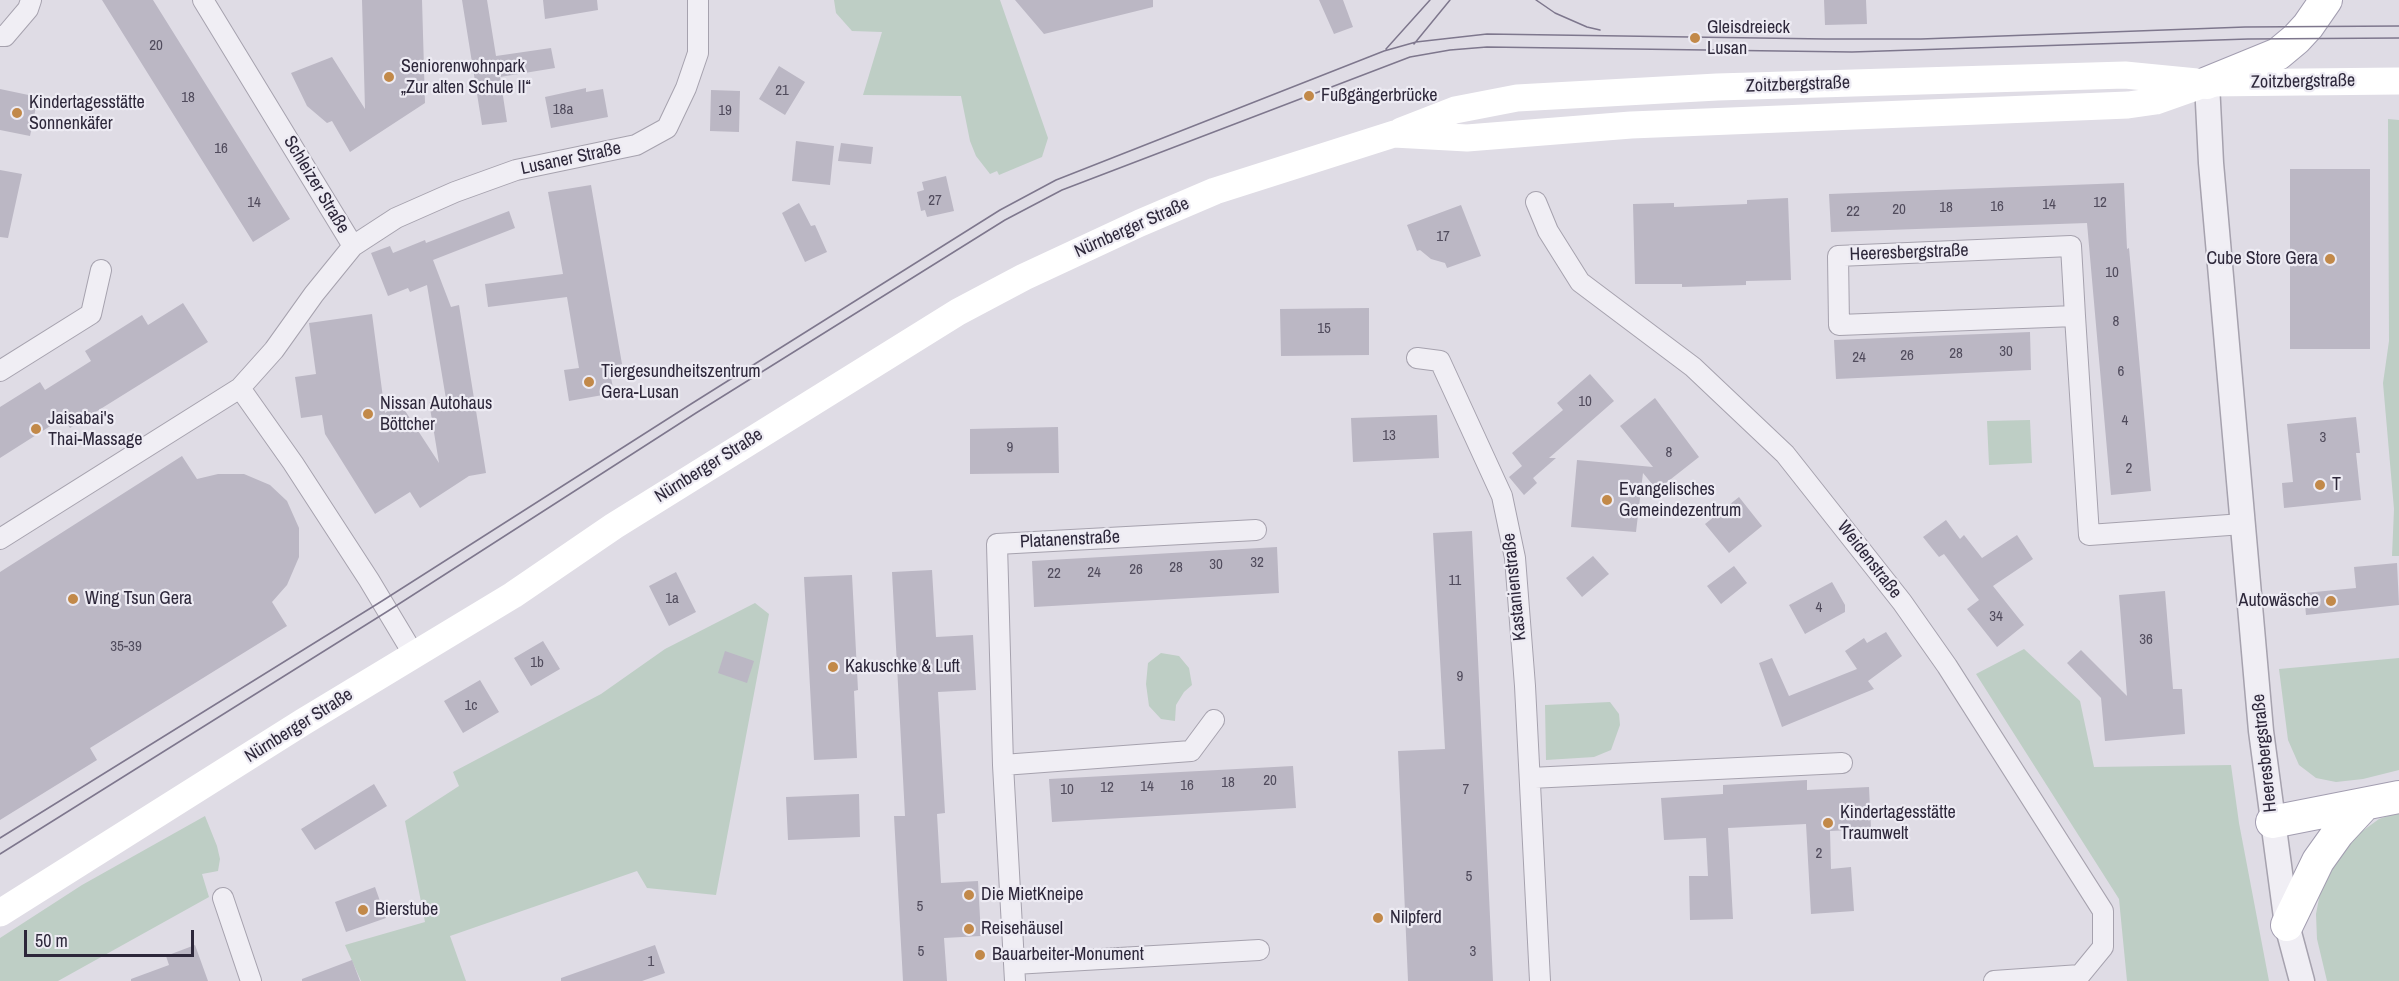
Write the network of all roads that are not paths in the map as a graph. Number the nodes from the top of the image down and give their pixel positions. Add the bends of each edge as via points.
1 (31, 0) edge
2 (203, 0) edge
3 (698, 0) edge
4 (2326, 0) edge
5 (0, 36) edge
6 (2399, 81) edge
7 (2207, 83) junction
8 (1394, 134) junction
9 (1467, 138) joint
10 (1536, 202) dead end
11 (353, 246) junction
12 (101, 270) dead end
13 (2075, 316) junction
14 (1417, 358) dead end
15 (0, 371) edge
16 (240, 388) junction
17 (2243, 524) junction
18 (1256, 530) dead end
19 (0, 538) edge
20 (414, 655) junction
21 (1214, 720) dead end
22 (1842, 763) dead end
23 (1003, 765) junction
24 (1530, 778) junction
25 (2398, 796) edge
26 (2364, 805) junction
27 (2272, 822) junction
28 (223, 898) dead end
29 (0, 913) edge
30 (2287, 925) junction
31 (1259, 950) dead end
32 (1014, 973) edge
33 (2082, 978) edge
34 (251, 981) edge
35 (1540, 981) edge
36 (1994, 981) edge
37 (2302, 981) edge

1 - 5 street via 5,36
2 - 11 street, Schleizer Straße
3 - 11 street, Lusaner Straße via 698,53 667,128 636,145 516,170 455,192 396,218
4 - 7 main road via 2302,33 2278,54
6 - 7 main road, Zoitzbergstraße
7 - 8 main road, Zoitzbergstraße via 2125,75 1717,87 1517,98 1455,110
7 - 9 main road, Zoitzbergstraße via 2156,101 2128,105 1631,124
7 - 17 street, Heeresbergstraße
8 - 9 main road, Nürnberger Straße
8 - 20 main road, Nürnberger Straße via 1215,191 1119,232 958,312
10 - 33 street, Weidenstraße via 1548,231 1580,282 1693,367 1785,454 1902,602 2103,911 2103,947
11 - 16 street, Schleizer Straße
12 - 15 street via 91,314
13 - 13 street, Heeresbergstraße via 2071,246 1838,256 1839,325
13 - 17 street, Heeresbergstraße via 2089,535
14 - 24 street, Kastanienstraße via 1440,361 1502,496 1515,558
16 - 19 street, Schleizer Straße
16 - 20 street via 293,463
17 - 27 street, Heeresbergstraße
18 - 23 street, Platanenstraße via 997,544
20 - 29 main road, Nürnberger Straße
21 - 23 street via 1191,751
22 - 24 street
23 - 32 street, Platanenstraße
24 - 35 street, Kastanienstraße
25 - 26 main road
26 - 27 main road
26 - 30 main road via 2318,861
27 - 30 street, Heeresbergstraße
28 - 34 street
30 - 37 street, Heeresbergstraße
31 - 32 street, Platanenstraße
33 - 36 street, Weidenstraße

